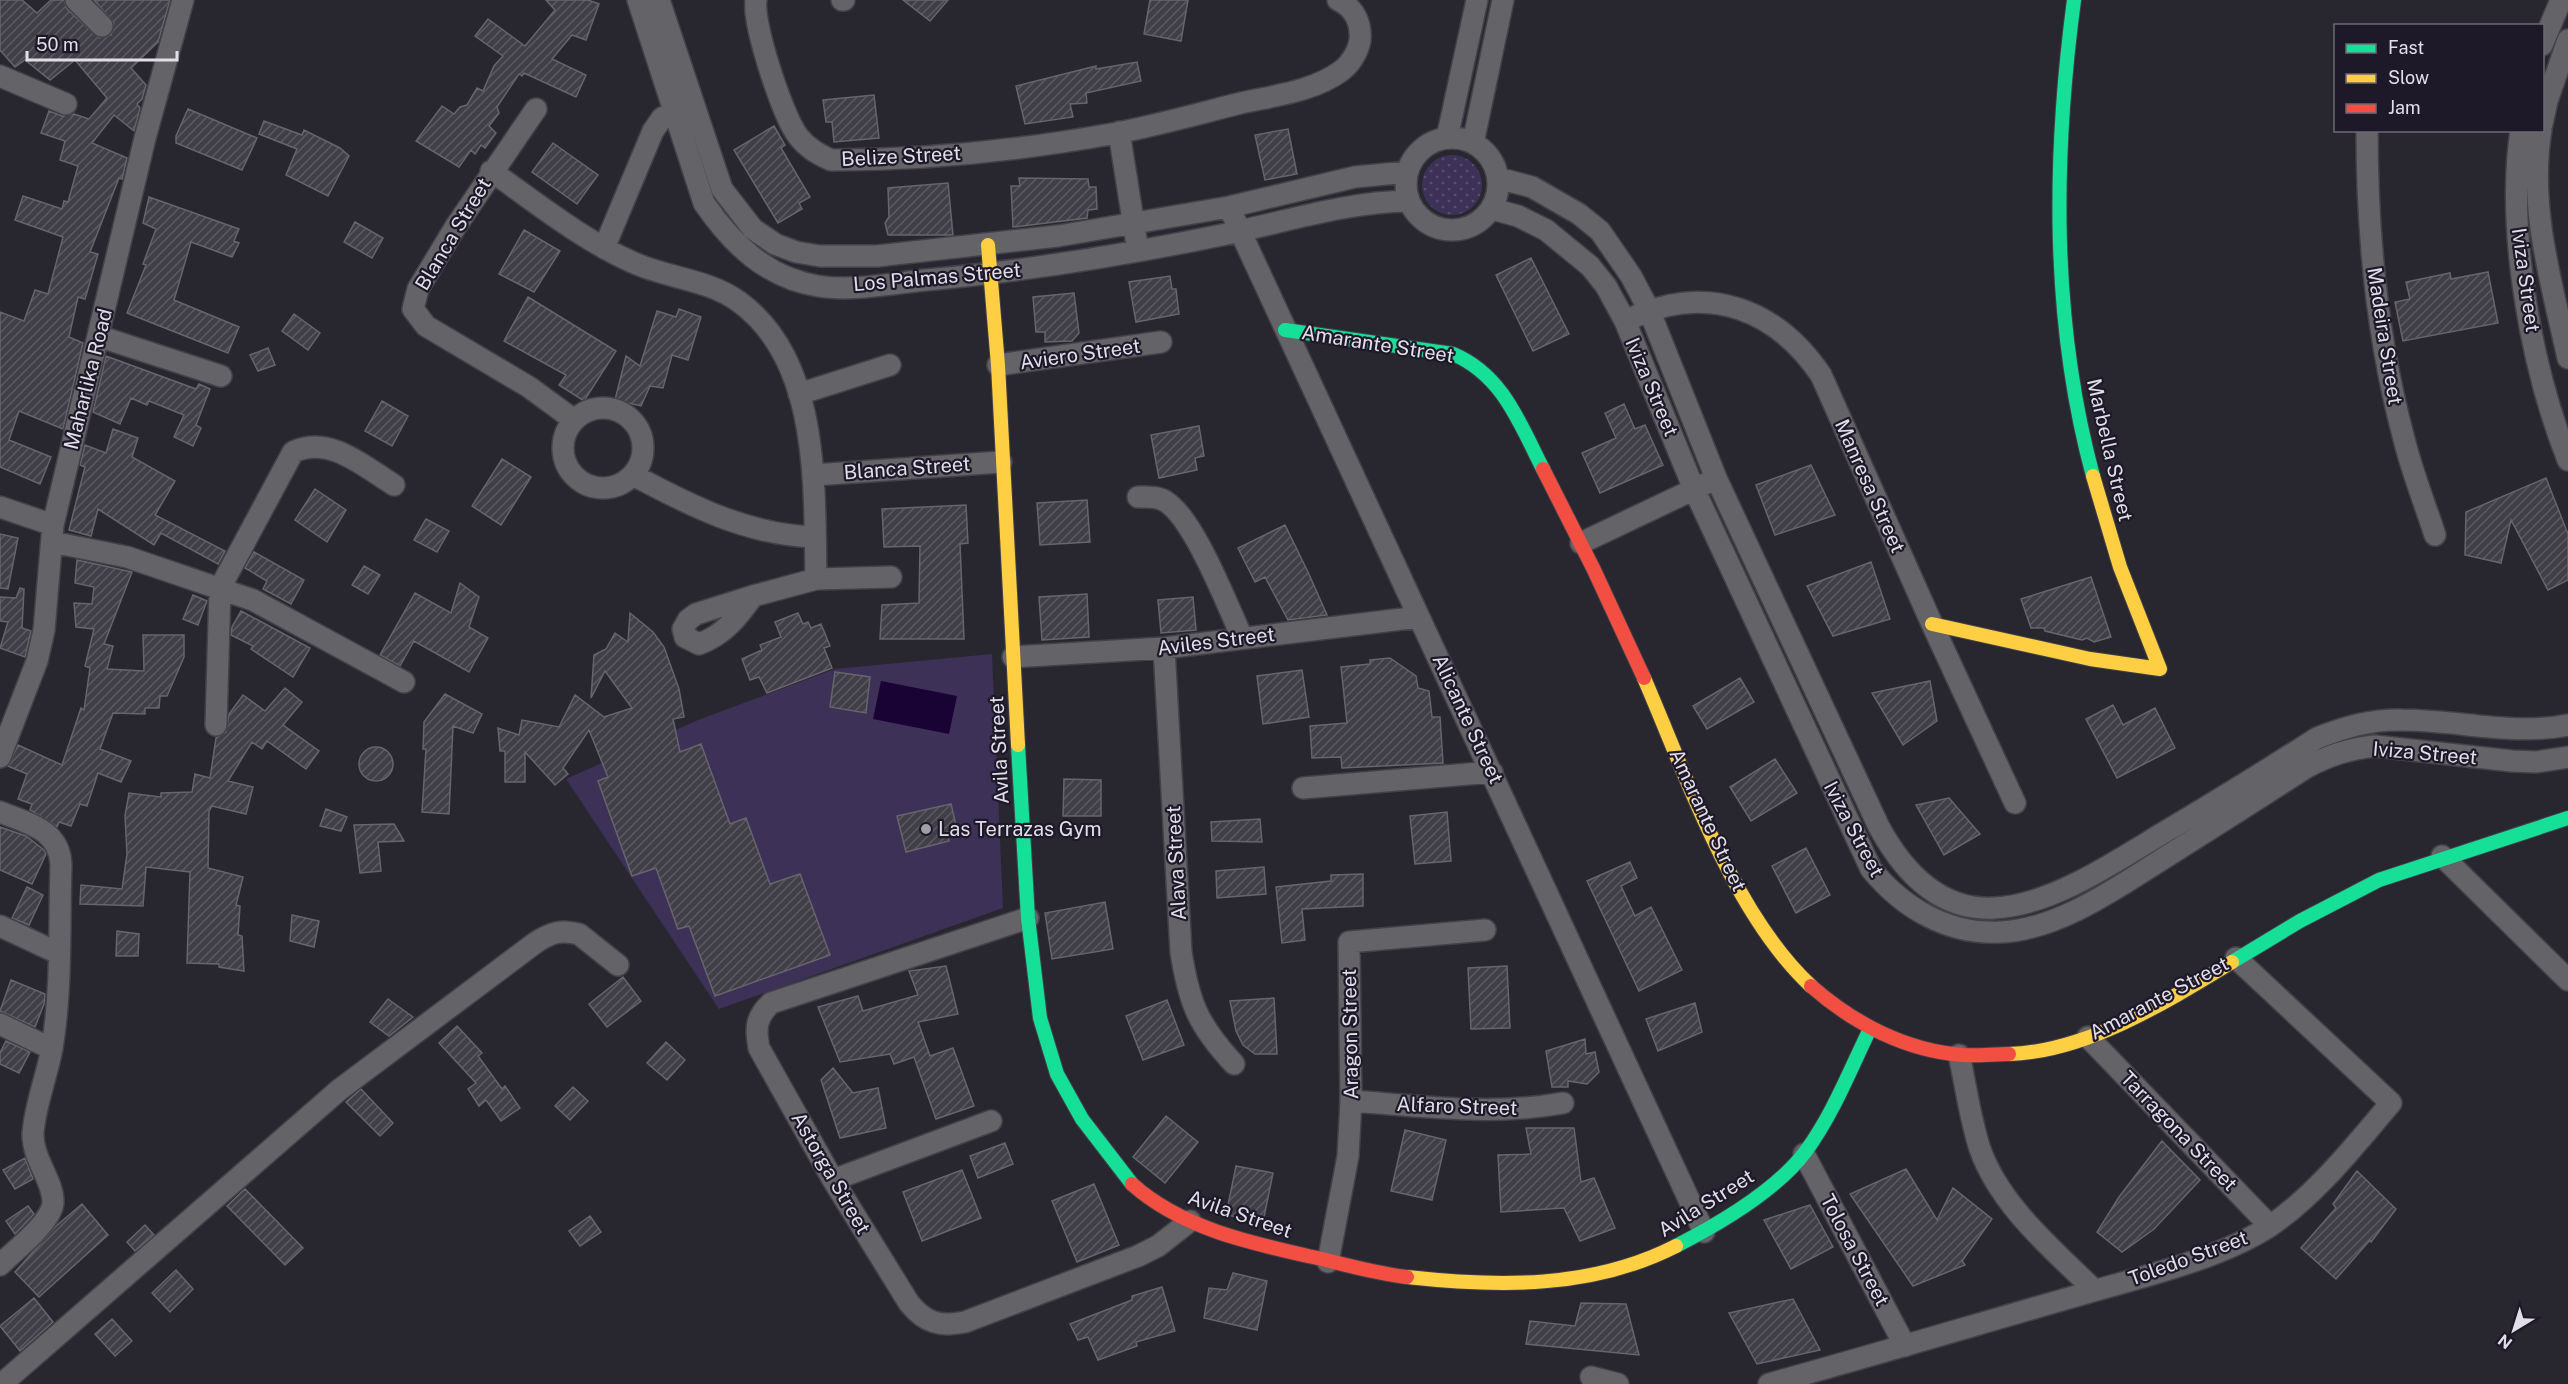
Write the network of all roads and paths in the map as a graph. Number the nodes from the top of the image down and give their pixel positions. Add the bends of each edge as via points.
1 (76, 0) edge
2 (183, 0) edge
3 (638, 0) edge
4 (659, 0) edge
5 (756, 0) edge
6 (1338, 0) edge
7 (1477, 0) edge
8 (1503, 0) edge
9 (2073, 0) edge
10 (2561, 0) edge
11 (102, 26) dead end
12 (2544, 40) edge
13 (2568, 40) edge
14 (0, 76) edge
15 (2545, 101) edge
16 (693, 103) junction
17 (66, 104) dead end
18 (536, 109) dead end
19 (672, 110) junction
20 (1119, 132) junction
21 (2367, 132) edge
22 (2521, 132) edge
23 (2541, 132) edge
24 (1447, 138) junction
25 (1473, 143) junction
26 (491, 171) junction
27 (1407, 172) junction
28 (1498, 178) junction
29 (1409, 201) junction
30 (1229, 207) junction
31 (1492, 209) junction
32 (1134, 225) junction
33 (1240, 231) junction
34 (988, 245) junction
35 (604, 248) junction
36 (1138, 252) junction
37 (990, 274) junction
38 (1649, 310) junction
39 (1625, 321) junction
40 (1285, 330) junction
41 (98, 336) junction
42 (1161, 342) dead end
43 (2568, 358) edge
44 (890, 365) dead end
45 (998, 365) junction
46 (221, 376) dead end
47 (799, 394) junction
48 (574, 420) junction
49 (2566, 452) edge
50 (1001, 462) junction
51 (814, 475) junction
52 (633, 476) junction
53 (1716, 478) junction
54 (394, 485) dead end
55 (1694, 489) junction
56 (1138, 497) dead end
57 (0, 507) edge
58 (52, 534) junction
59 (2435, 535) dead end
60 (815, 537) junction
61 (1581, 543) junction
62 (891, 577) dead end
63 (816, 579) junction
64 (220, 588) junction
65 (753, 596) dead end
66 (1419, 617) junction
67 (1932, 624) junction
68 (1242, 637) junction
69 (1164, 648) junction
70 (1013, 657) junction
71 (404, 682) dead end
72 (216, 725) dead end
73 (2568, 725) edge
74 (0, 757) edge
75 (2568, 757) edge
76 (1492, 771) junction
77 (1303, 788) dead end
78 (2015, 803) dead end
79 (0, 812) edge
80 (2568, 818) edge
81 (2442, 856) junction
82 (1028, 918) junction
83 (0, 926) edge
84 (1485, 930) dead end
85 (58, 953) junction
86 (2236, 958) junction
87 (618, 965) dead end
88 (2568, 980) edge
89 (0, 1024) edge
90 (1870, 1029) junction
91 (2088, 1037) junction
92 (52, 1049) junction
93 (1959, 1055) junction
94 (1234, 1064) dead end
95 (1351, 1101) junction
96 (1563, 1102) dead end
97 (992, 1121) dead end
98 (1804, 1154) junction
99 (833, 1180) junction
100 (1190, 1221) junction
101 (2270, 1226) junction
102 (1704, 1232) junction
103 (1328, 1262) junction
104 (0, 1265) edge
105 (2094, 1290) junction
106 (1905, 1346) junction
107 (1590, 1377) dead end
108 (4, 1380) edge
109 (1618, 1384) edge
110 (1769, 1384) edge

1 - 11 street
2 - 41 street, Maharlika Road
3 - 19 street, Los Palmas Street
4 - 16 street, Los Palmas Street
5 - 20 street, Belize Street via 756,20 785,112 798,136 814,152 831,160 964,154
6 - 20 street, Belize Street via 1352,10 1361,36 1350,63 1340,72 1305,88
7 - 24 street
8 - 25 street
9 - 67 street, Marbella Street via 2061,102 2058,175 2059,252 2075,400 2109,533 2160,669 2090,659
10 - 12 street
13 - 15 street
14 - 17 street
16 - 19 street
16 - 34 street, Los Palmas Street via 723,189 753,230 775,244 796,252 841,257
18 - 26 street
19 - 35 street via 662,118 645,147
19 - 37 street, Los Palmas Street via 704,203 740,249 764,266 819,286
20 - 32 street
21 - 59 street, Madeira Street via 2372,254 2385,348 2404,441
22 - 49 street, Iviza Street via 2518,214 2523,279 2541,371
23 - 43 street, Iviza Street via 2538,170 2543,242
24 - 25 street
24 - 27 street via 1426,146
25 - 28 street via 1489,158
26 - 35 street, Blanca Street
26 - 48 street, Blanca Street via 418,288 413,309 426,326 529,387
27 - 29 street
27 - 30 street, Los Palmas Street via 1334,181
28 - 31 street via 1498,194
28 - 38 street, Iviza Street via 1532,187 1556,199 1600,231
29 - 31 street via 1416,214 1441,230 1470,227
29 - 33 street, Los Palmas Street via 1356,204
30 - 32 street, Los Palmas Street
30 - 33 street, Alicante Street
31 - 39 street, Iviza Street via 1518,216 1569,247 1606,286
32 - 34 street, Los Palmas Street
32 - 36 street
33 - 36 street, Los Palmas Street
33 - 40 street, Alicante Street
34 - 37 street, Avila Street
35 - 47 street, Blanca Street via 633,263 717,289 739,302 774,339 789,364
36 - 37 street, Los Palmas Street
37 - 45 street, Avila Street
38 - 39 street, Manresa Street
38 - 53 street, Iviza Street
38 - 67 street, Manresa Street via 1703,301 1729,306 1781,329 1804,351 1821,375
39 - 55 street, Iviza Street
40 - 61 street, Amarante Street via 1453,354 1471,362 1500,389
40 - 66 street, Alicante Street
41 - 46 street
41 - 58 street, Maharlika Road
42 - 45 street, Aviero Street
44 - 47 street
45 - 50 street, Avila Street
47 - 51 street, Blanca Street
48 - 52 street via 584,412 608,408 631,418 639,429 644,453
48 - 52 street via 566,432 564,459 581,482 608,488
50 - 51 street, Blanca Street
50 - 70 street, Avila Street
51 - 60 street, Blanca Street
52 - 60 street via 727,520 786,536
53 - 55 street
53 - 73 street, Iviza Street via 1878,827 1906,870 1929,890 1952,901 1994,908 2048,894 2101,870 2317,738 2337,730 2403,720 2529,730
54 - 64 street via 333,448 307,446 293,452
55 - 61 street
55 - 75 street, Iviza Street via 1871,869 1900,900 1924,916 1949,924 2001,932 2059,917 2110,892 2307,768 2351,748 2375,746 2536,762
56 - 68 street via 1157,497 1174,509 1194,537
57 - 58 street
58 - 64 street
58 - 74 street, Maharlika Road via 44,630 37,661
60 - 63 street, Blanca Street
61 - 90 street, Amarante Street via 1739,890 1790,965 1836,1007
62 - 63 street
63 - 65 street
64 - 71 street via 253,600
64 - 72 street
66 - 68 street, Aviles Street
66 - 76 street, Alicante Street
67 - 78 street, Manresa Street
68 - 69 street, Aviles Street
69 - 70 street, Aviles Street
69 - 94 street, Alava Street via 1186,990 1212,1041
70 - 82 street, Avila Street
76 - 77 street
76 - 102 street, Alicante Street
79 - 85 street via 34,826 57,844 61,865
80 - 81 street, Amarante Street
81 - 86 street, Amarante Street via 2376,880
81 - 88 street
82 - 99 street, Astorga Street via 771,1003 760,1013 755,1030 759,1048
82 - 100 street, Avila Street via 1040,1018 1057,1074 1082,1119 1133,1185
83 - 85 street
84 - 95 street, Aragon Street via 1349,942
85 - 92 street
86 - 91 street, Amarante Street via 2142,1012
86 - 101 street, Toledo Street via 2391,1104 2327,1175
87 - 108 street via 573,932 550,933 535,943 339,1090
89 - 92 street
90 - 93 street, Amarante Street via 1929,1050
90 - 98 street, Avila Street via 1841,1092
91 - 93 street, Amarante Street via 2026,1054
91 - 101 street, Tarragona Street
92 - 104 street via 33,1138 53,1203 48,1216
93 - 105 street via 1980,1149 1995,1179 2030,1225
95 - 96 street, Alfaro Street via 1478,1111
95 - 103 street, Aragon Street via 1348,1156
97 - 99 street
98 - 102 street, Avila Street via 1770,1187
98 - 106 street, Tolosa Street
99 - 100 street, Astorga Street via 918,1315 947,1325 965,1322 1138,1256
100 - 103 street, Avila Street via 1260,1245
101 - 105 street, Toledo Street via 2221,1249
102 - 103 street, Avila Street via 1625,1267 1586,1278 1539,1283 1437,1282
105 - 106 street, Toledo Street
106 - 110 street, Toledo Street
107 - 109 street

